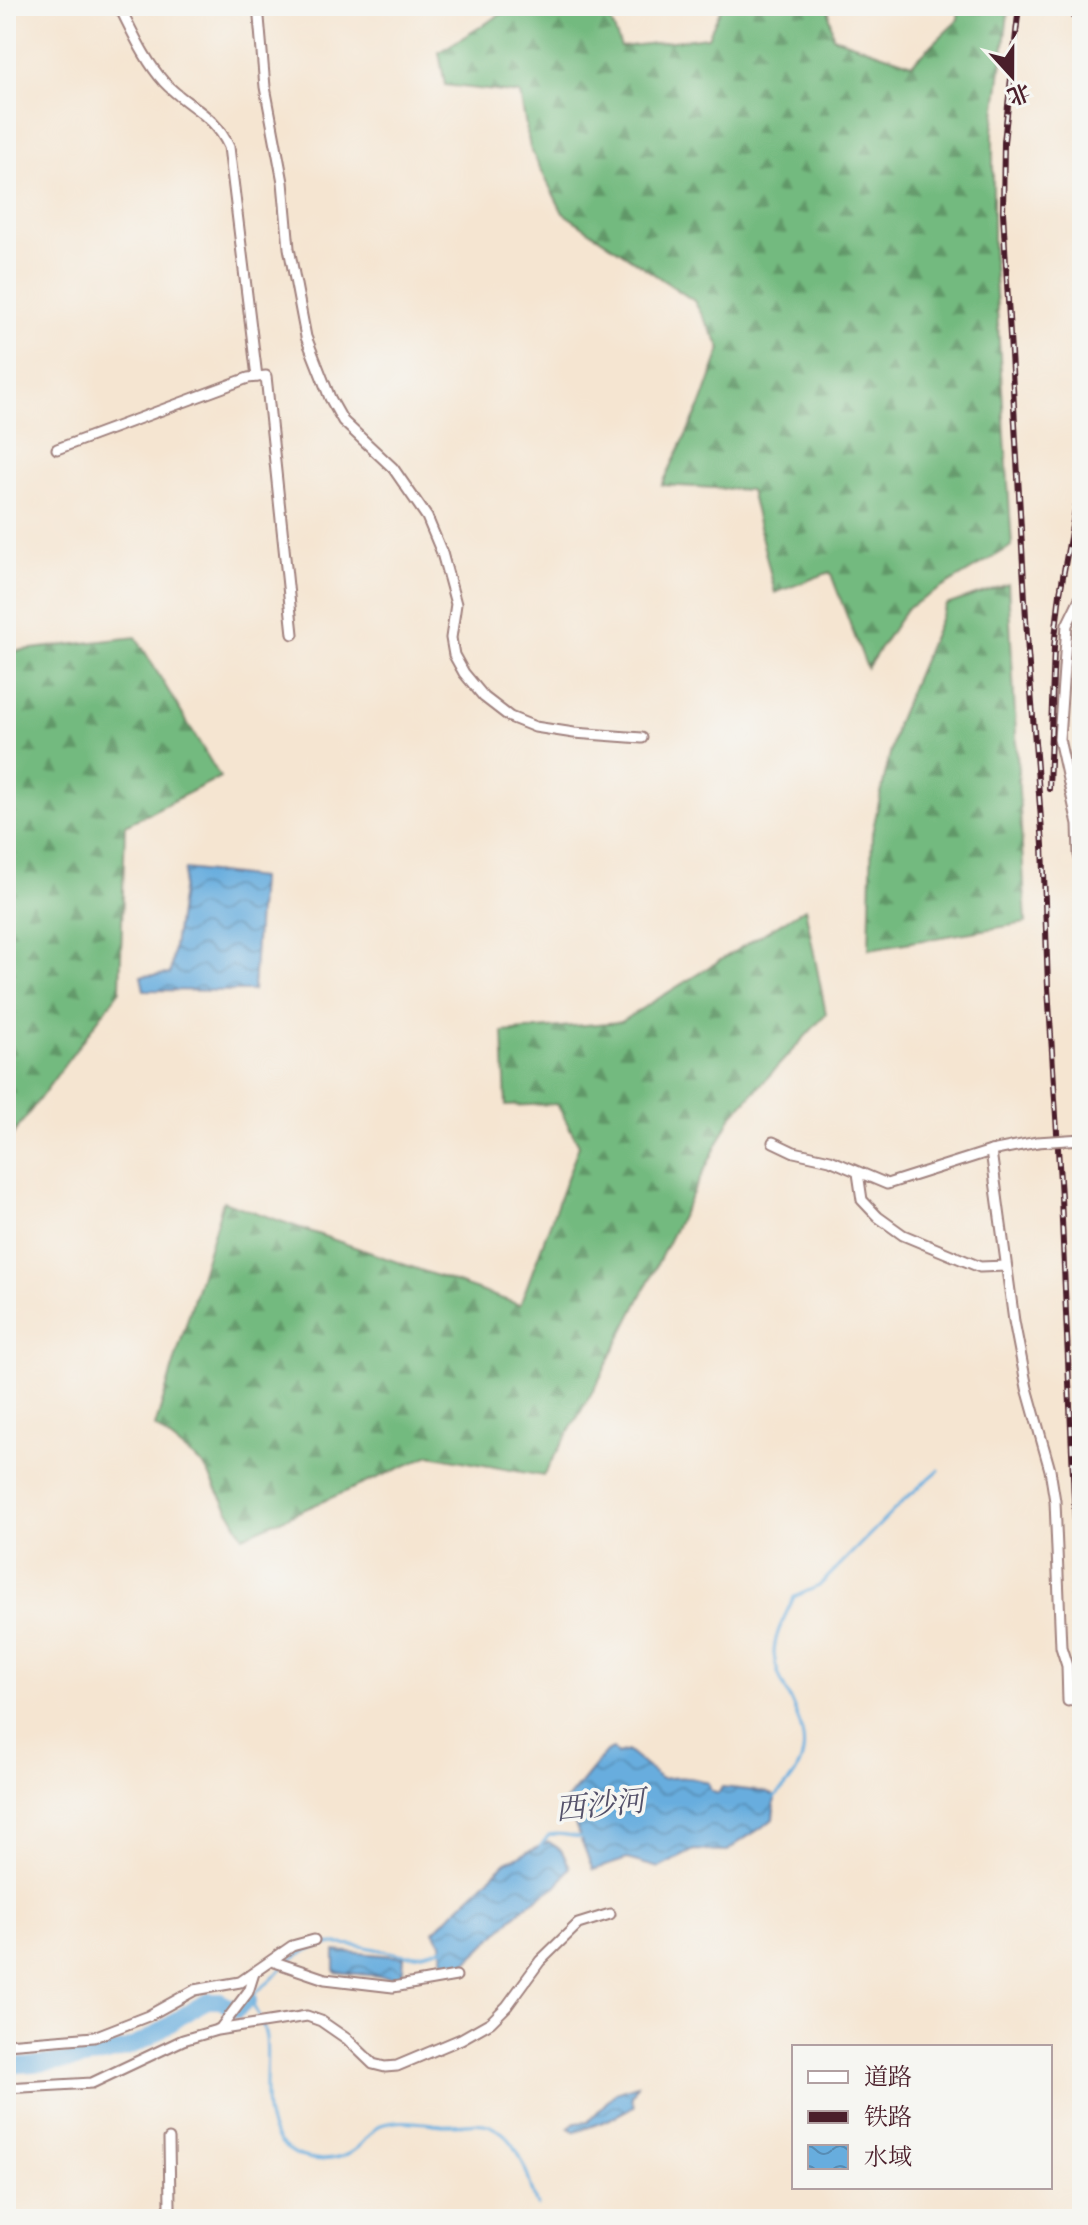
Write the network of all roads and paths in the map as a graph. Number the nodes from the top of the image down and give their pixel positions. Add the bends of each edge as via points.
1 (119, 6) edge
2 (258, 6) edge
3 (257, 377) junction
4 (57, 449) dead end
5 (1082, 594) edge
6 (293, 634) dead end
7 (642, 738) dead end
8 (1082, 865) edge
9 (1082, 1139) edge
10 (773, 1142) dead end
11 (991, 1151) junction
12 (858, 1173) junction
13 (1006, 1266) junction
14 (1068, 1701) dead end
15 (610, 1914) dead end
16 (314, 1940) dead end
17 (272, 1961) junction
18 (254, 1973) junction
19 (456, 1976) dead end
20 (220, 2029) junction
21 (6, 2044) edge
22 (6, 2088) edge
23 (169, 2139) dead end
24 (162, 2219) edge

1 - 3 street via 164,81 221,129 229,147
2 - 7 street via 265,87 306,337 343,421 393,468 427,517 456,604 451,638 459,664 484,697 510,717 535,727
3 - 4 street
3 - 6 street via 266,376
5 - 8 street via 1067,625 1059,739
9 - 11 street, bridge
10 - 12 street
11 - 12 street via 887,1184
11 - 13 street
12 - 13 street via 862,1200 903,1235 980,1267
13 - 14 street via 1027,1388 1055,1501
15 - 20 street via 578,1924 491,2022 397,2066 373,2064 347,2039 307,2016
16 - 17 street via 292,1946
17 - 18 street
17 - 19 street via 325,1979 393,1987
18 - 20 street via 248,1992
18 - 21 street via 240,1982 195,1990 94,2037
20 - 22 street via 183,2040 92,2083
23 - 24 street via 170,2206

